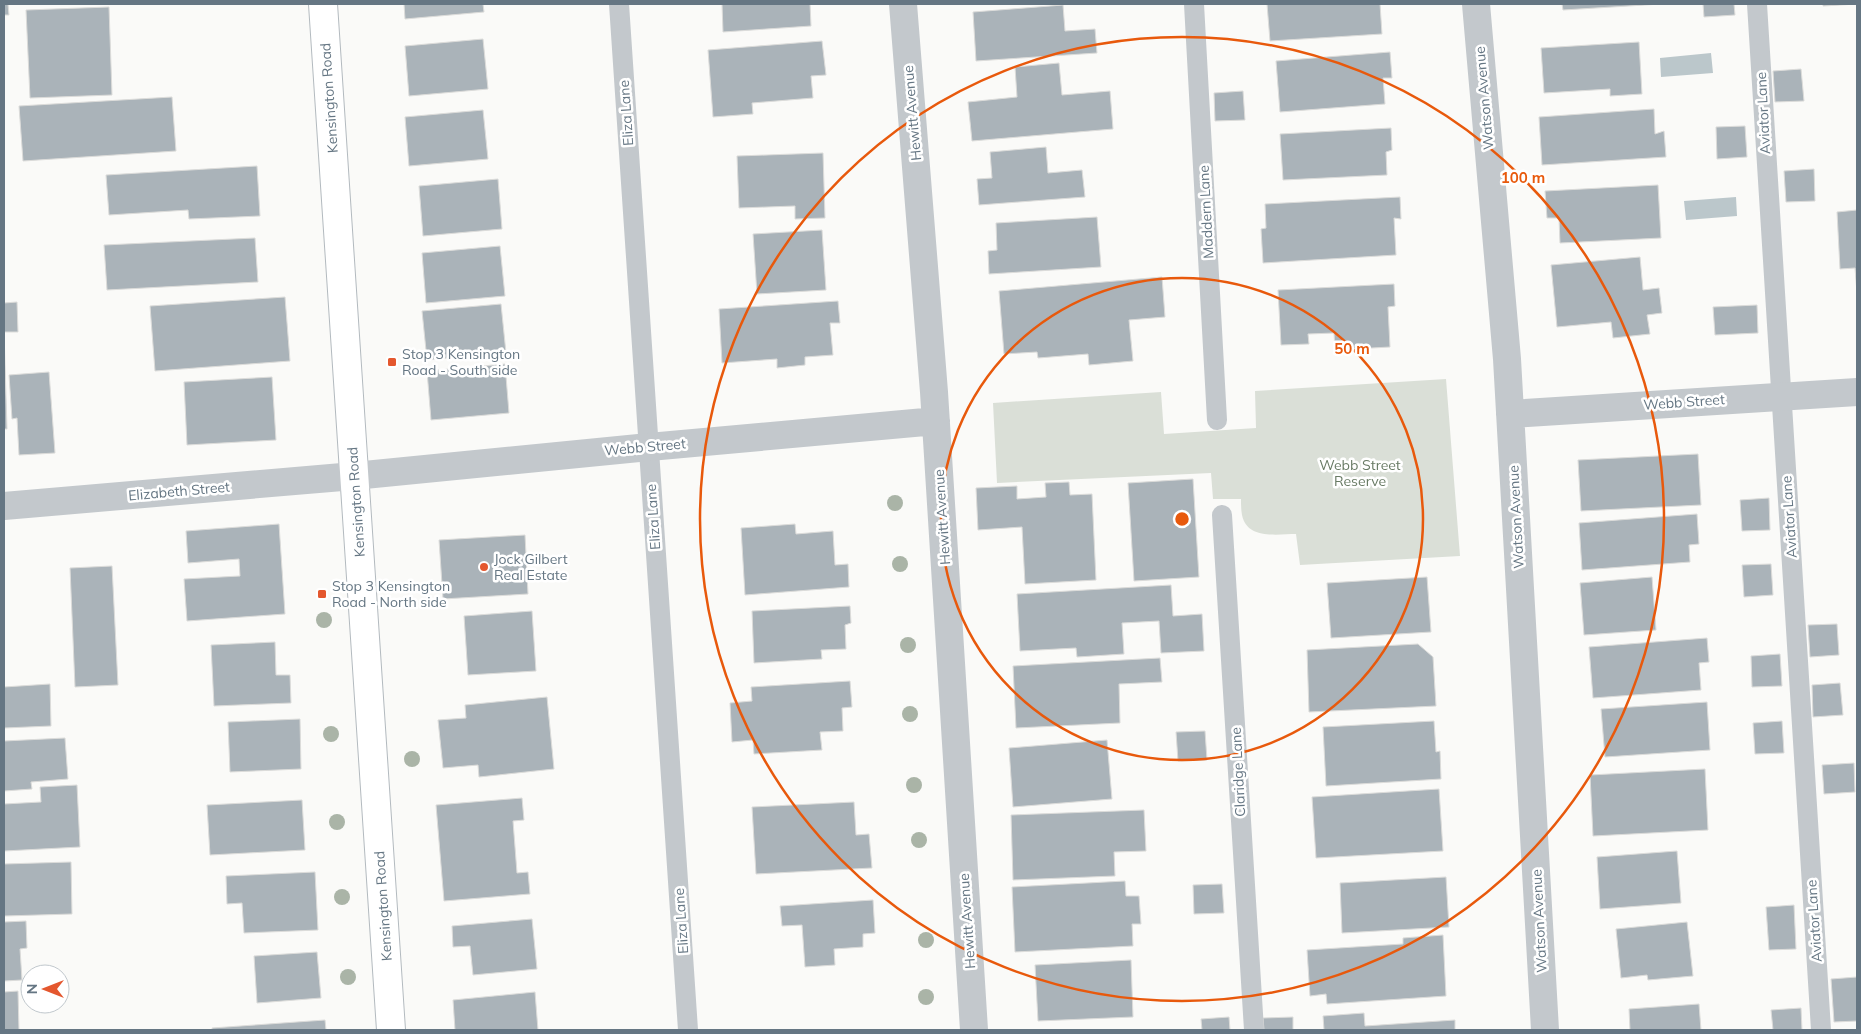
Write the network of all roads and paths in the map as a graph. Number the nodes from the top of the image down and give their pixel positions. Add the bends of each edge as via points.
1 (323, 4) edge
2 (619, 4) edge
3 (903, 4) edge
4 (1194, 4) edge
5 (1476, 4) edge
6 (1757, 4) edge
7 (1857, 392) edge
8 (1781, 396) junction
9 (1510, 414) junction
10 (1217, 420) dead end
11 (936, 421) junction
12 (648, 447) junction
13 (354, 476) junction
14 (4, 506) edge
15 (1222, 515) dead end
16 (391, 1030) edge
17 (688, 1030) edge
18 (974, 1030) edge
19 (1254, 1030) edge
20 (1545, 1030) edge
21 (1821, 1030) edge

1 - 13 main road, Kensington Road
2 - 12 lane, Eliza Lane
3 - 11 street, Hewitt Avenue
4 - 10 lane, Maddern Lane
5 - 9 street, Watson Avenue
6 - 8 lane, Aviator Lane
7 - 8 street, Webb Street
8 - 9 street, Webb Street
8 - 21 lane, Aviator Lane
9 - 20 street, Watson Avenue
11 - 12 street, Webb Street
11 - 18 street, Hewitt Avenue
12 - 13 street, Webb Street
12 - 17 lane, Eliza Lane
13 - 14 street, Elizabeth Street
13 - 16 main road, Kensington Road
15 - 19 lane, Claridge Lane

